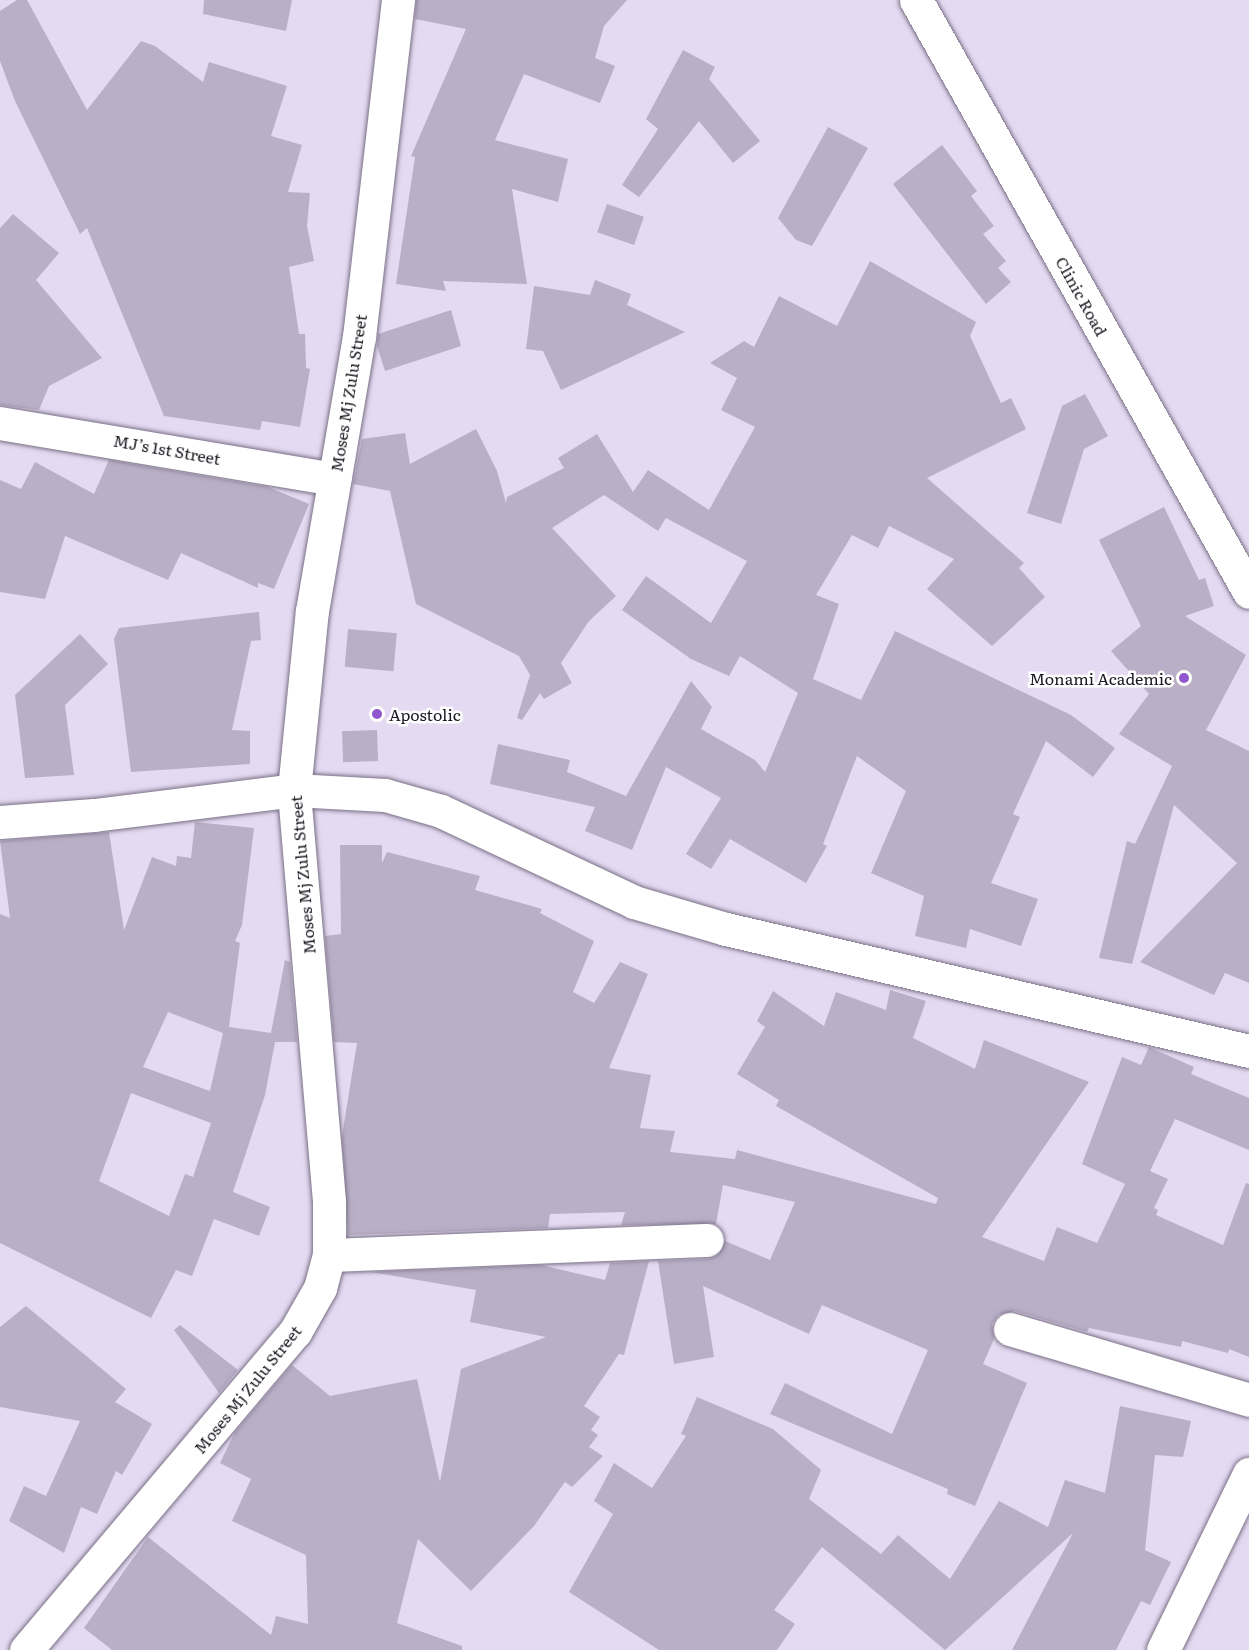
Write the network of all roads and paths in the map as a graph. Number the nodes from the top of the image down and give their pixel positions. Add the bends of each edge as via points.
1 (398, 0) edge
2 (916, 0) edge
3 (0, 423) edge
4 (334, 478) junction
5 (1249, 592) edge
6 (294, 790) junction
7 (0, 822) edge
8 (1249, 1051) edge
9 (707, 1240) dead end
10 (329, 1255) junction
11 (1010, 1329) dead end
12 (1249, 1400) edge
13 (1249, 1474) edge
14 (26, 1650) edge
15 (1163, 1650) edge

1 - 4 street, Moses Mj Zulu Street via 358,337
2 - 5 street, Clinic Road
3 - 4 street, MJ’s 1st Street
4 - 6 street, Moses Mj Zulu Street via 312,611
6 - 7 street via 94,815
6 - 8 street via 385,795 441,811 634,902 726,929
6 - 10 street, Moses Mj Zulu Street via 329,1202
9 - 10 street
10 - 14 street, Moses Mj Zulu Street via 320,1288 296,1332
11 - 12 street
13 - 15 street

